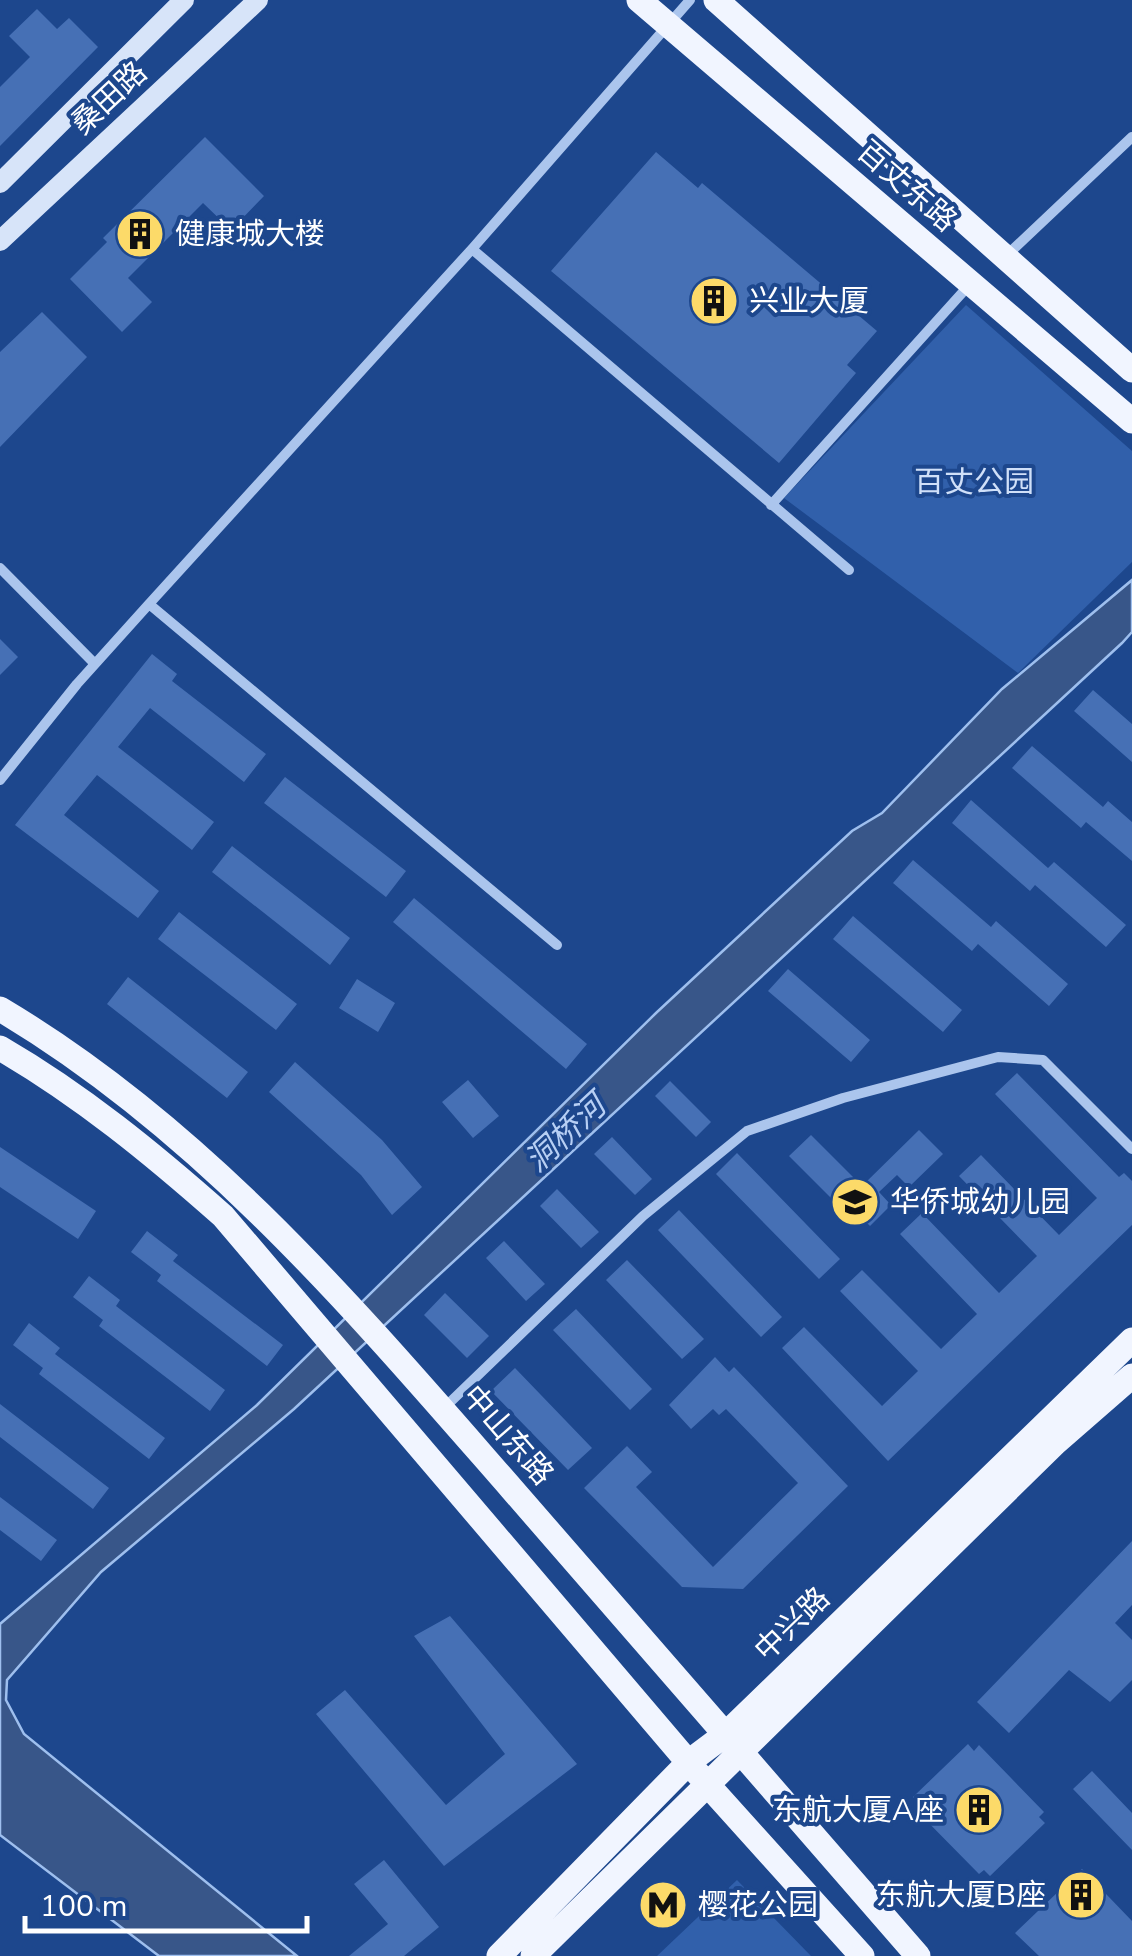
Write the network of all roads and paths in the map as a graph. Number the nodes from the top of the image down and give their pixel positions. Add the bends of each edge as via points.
1 (184, 0) edge
2 (258, 0) edge
3 (639, 0) edge
4 (690, 0) edge
5 (716, 0) edge
6 (669, 24) junction
7 (1132, 137) edge
8 (0, 183) edge
9 (0, 241) edge
10 (472, 248) junction
11 (1005, 257) junction
12 (971, 283) junction
13 (1132, 370) edge
14 (1132, 421) edge
15 (772, 505) junction
16 (0, 568) edge
17 (849, 570) dead end
18 (150, 604) junction
19 (95, 664) junction
20 (0, 780) edge
21 (557, 945) dead end
22 (0, 1009) edge
23 (0, 1048) edge
24 (1132, 1149) edge
25 (1132, 1340) edge
26 (1132, 1376) edge
27 (442, 1410) junction
28 (732, 1743) junction
29 (690, 1760) junction
30 (706, 1783) junction
31 (499, 1956) edge
32 (533, 1956) edge
33 (862, 1956) edge
34 (918, 1956) edge

1 - 8 main road, 桑田路
2 - 9 main road, 桑田路
3 - 6 main road, 百丈东路
4 - 6 street
5 - 11 main road, 百丈东路
6 - 10 street
6 - 12 main road, 百丈东路
7 - 11 street
10 - 15 street
10 - 18 street
11 - 13 main road, 百丈东路
12 - 14 main road, 百丈东路
12 - 15 street
15 - 17 street
16 - 19 street
18 - 19 street
18 - 21 street
19 - 20 street
22 - 27 main road, 中山东路 via 68,1049 266,1216
23 - 29 main road via 144,1147 223,1216
24 - 27 street via 1042,1060 998,1056 746,1132 643,1216
25 - 28 main road, 中兴路
26 - 28 main road, 中兴路
27 - 28 main road, 中山东路
28 - 29 main road, 中兴路
28 - 30 main road, 中兴路
28 - 34 main road, 中山东路
29 - 30 main road
29 - 31 main road, 中兴路
30 - 32 main road, 中兴路
30 - 33 main road

